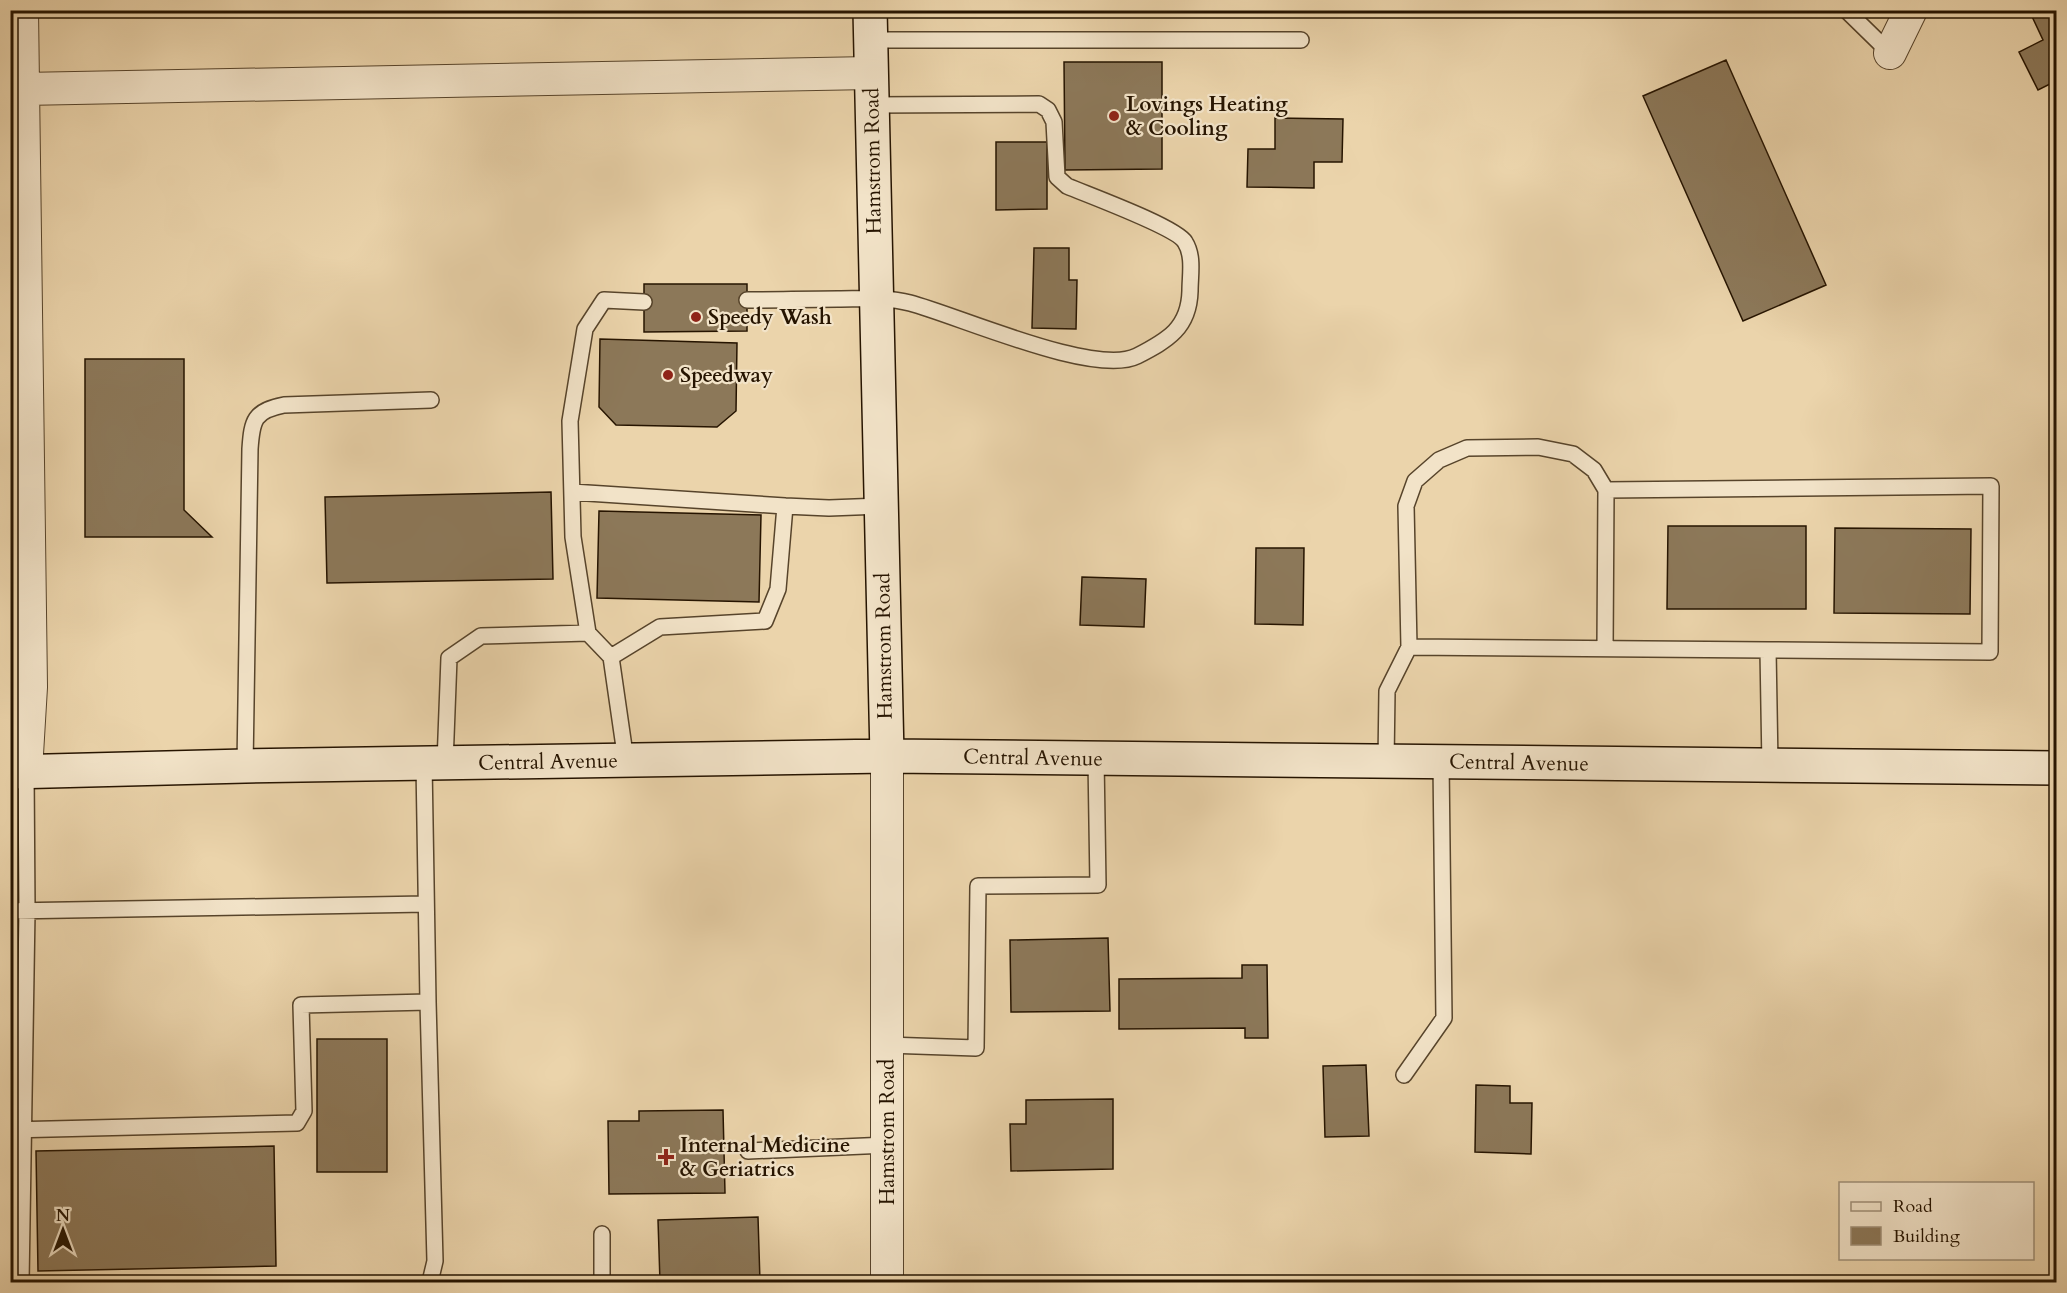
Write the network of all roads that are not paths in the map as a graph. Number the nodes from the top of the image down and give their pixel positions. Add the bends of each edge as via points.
1 (22, 10) edge
2 (1846, 10) edge
3 (1911, 10) edge
4 (870, 25) edge
5 (1301, 40) dead end
6 (1890, 53) joint
7 (23, 89) junction
8 (872, 89) junction
9 (876, 299) junction
10 (747, 300) dead end
11 (644, 302) dead end
12 (431, 400) dead end
13 (19, 453) edge
14 (1606, 490) junction
15 (572, 492) junction
16 (784, 506) junction
17 (881, 506) junction
18 (588, 633) junction
19 (1409, 647) junction
20 (1605, 649) junction
21 (1768, 650) junction
22 (611, 657) junction
23 (887, 756) junction
24 (1096, 759) junction
25 (626, 760) junction
26 (1386, 762) junction
27 (1440, 762) junction
28 (434, 763) junction
29 (1770, 765) junction
30 (245, 766) junction
31 (2056, 768) edge
32 (18, 771) edge
33 (426, 904) junction
34 (10, 911) edge
35 (27, 911) junction
36 (428, 1002) junction
37 (886, 1045) junction
38 (1404, 1075) dead end
39 (17, 1130) edge
40 (886, 1145) junction
41 (748, 1151) dead end
42 (602, 1234) dead end
43 (21, 1282) edge
44 (430, 1282) edge
45 (602, 1282) edge
46 (886, 1282) edge

1 - 7 street
2 - 6 lane
3 - 6 street
4 - 5 lane
4 - 8 main road, Hamstrom Road
7 - 8 street
7 - 13 street
8 - 9 main road, Hamstrom Road
8 - 9 lane via 1039,104 1048,110 1054,122 1057,177 1067,186 1168,229 1184,240 1191,254 1190,303 1185,320 1171,336 1134,357 1105,361 1075,357 908,303
9 - 10 lane
9 - 17 main road, Hamstrom Road
11 - 15 lane via 604,300 585,328 570,421
12 - 30 lane via 284,405 269,408 256,417 250,449
13 - 32 street via 31,687
14 - 19 lane via 1594,470 1574,454 1538,447 1467,448 1439,460 1415,481 1406,506
14 - 20 lane
14 - 21 lane via 1991,486 1990,652
15 - 16 lane
15 - 18 lane via 573,537
16 - 17 lane
16 - 22 lane via 778,590 765,621 660,627
17 - 23 main road, Hamstrom Road
18 - 22 lane
18 - 28 lane via 481,636 448,658
19 - 20 lane
19 - 26 lane via 1387,691
20 - 21 lane
21 - 29 lane
22 - 25 lane
23 - 24 main road, Central Avenue
23 - 25 main road, Central Avenue
23 - 37 street, Hamstrom Road
24 - 26 main road, Central Avenue
24 - 37 lane via 1098,885 978,886 975,1048
25 - 28 main road, Central Avenue
26 - 27 main road, Central Avenue
27 - 29 main road, Central Avenue
27 - 38 lane via 1444,1018
28 - 30 main road, Central Avenue
28 - 33 lane
29 - 31 main road, Central Avenue
30 - 32 main road, Central Avenue
32 - 35 lane
33 - 35 lane
33 - 36 lane
34 - 35 lane
35 - 39 lane
36 - 39 lane via 301,1005 304,1111 297,1122
36 - 44 lane via 435,1261
37 - 40 street, Hamstrom Road
39 - 43 lane
40 - 41 lane
40 - 46 street, Hamstrom Road
42 - 45 lane

